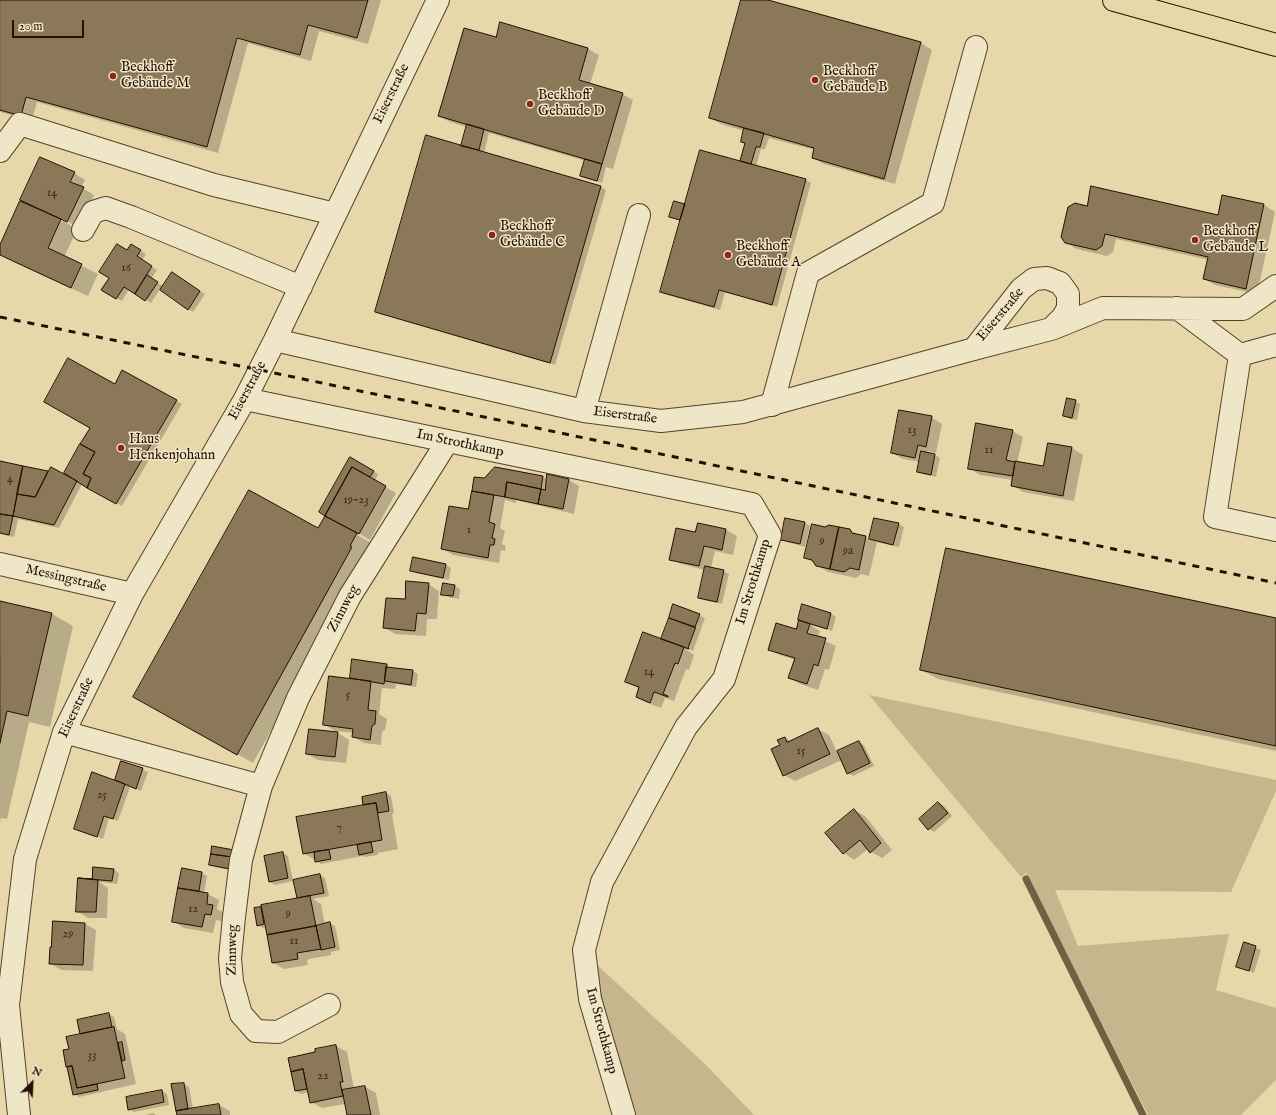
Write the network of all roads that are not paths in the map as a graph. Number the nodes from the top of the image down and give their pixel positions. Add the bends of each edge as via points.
1 (438, 0) edge
2 (1114, 0) edge
3 (1276, 45) edge
4 (976, 47) dead end
5 (0, 151) edge
6 (335, 214) junction
7 (639, 215) dead end
8 (83, 230) dead end
9 (1276, 286) edge
10 (301, 287) junction
11 (1178, 308) junction
12 (1051, 329) junction
13 (275, 340) junction
14 (1276, 345) edge
15 (974, 349) junction
16 (1240, 355) junction
17 (245, 399) junction
18 (772, 405) junction
19 (584, 411) junction
20 (447, 442) junction
21 (1276, 530) edge
22 (0, 564) edge
23 (132, 594) junction
24 (64, 732) junction
25 (262, 786) junction
26 (329, 1005) dead end
27 (20, 1115) edge
28 (624, 1115) edge

1 - 6 street, Eiserstraße
2 - 3 main road
4 - 18 street via 933,203 808,273
5 - 6 street via 20,124 214,185
6 - 10 street, Eiserstraße
7 - 19 street
8 - 10 street via 93,212 106,208
9 - 11 street via 1243,308
10 - 13 street, Eiserstraße
11 - 12 street via 1103,308
11 - 16 street
12 - 15 street, Eiserstraße
12 - 15 street, Eiserstraße via 1068,308 1068,294 1060,283 1047,278 1034,279 1021,289
13 - 17 street, Eiserstraße
13 - 19 street, Eiserstraße
14 - 16 street
15 - 18 street, Eiserstraße
16 - 21 street via 1215,518
17 - 20 street, Im Strothkamp
17 - 23 street, Eiserstraße
18 - 19 street, Eiserstraße via 743,412 661,421
20 - 25 street, Zinnweg via 350,596 298,698
20 - 28 street, Im Strothkamp via 752,504 770,535 724,679 686,727 602,882 586,942 584,950 590,999
22 - 23 street, Messingstraße
23 - 24 street, Eiserstraße
24 - 25 street
24 - 27 street, Eiserstraße via 25,859 23,874 8,1005
25 - 26 street, Zinnweg via 241,860 233,924 230,958 232,982 241,1014 256,1031 278,1032

